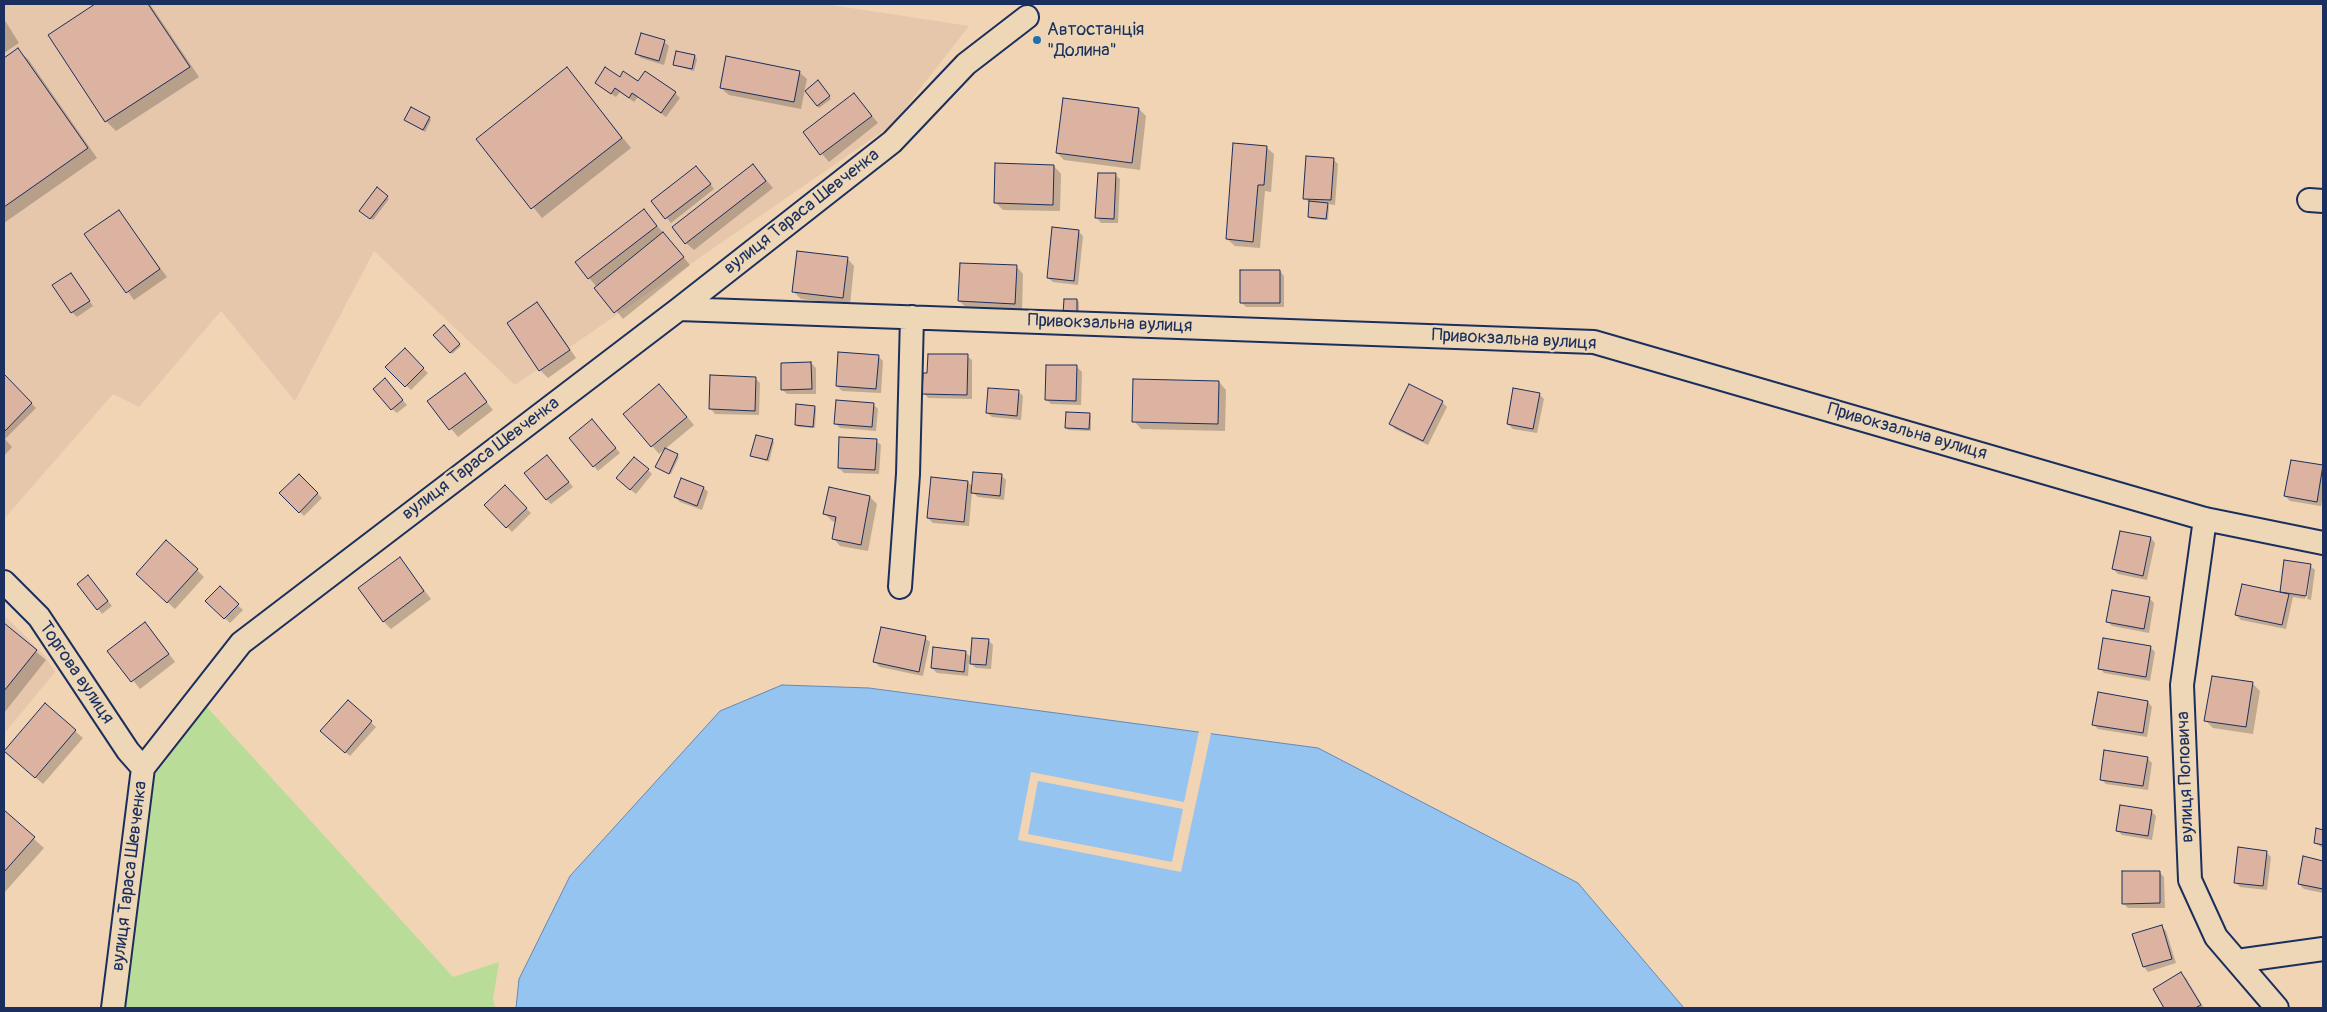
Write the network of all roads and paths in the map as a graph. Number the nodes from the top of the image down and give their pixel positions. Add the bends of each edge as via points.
1 (1027, 18) dead end
2 (679, 309) junction
3 (912, 317) junction
4 (2205, 519) junction
5 (2323, 543) edge
6 (4, 582) edge
7 (900, 586) dead end
8 (143, 768) junction
9 (2323, 949) edge
10 (2237, 961) junction
11 (113, 1008) edge
12 (2277, 1008) edge

1 - 2 street, вулиця Тараса Шевченка via 966,64 892,142
2 - 3 street, Привокзальна вулиця
2 - 8 street, вулиця Тараса Шевченка via 241,643
3 - 4 street, Привокзальна вулиця via 1594,342
3 - 7 street via 908,474
4 - 5 street, Привокзальна вулиця
4 - 10 street, вулиця Поповича via 2182,685 2190,880 2216,937
6 - 8 street, Торгова вулиця via 39,617 128,751
8 - 11 street, вулиця Тараса Шевченка
9 - 10 street
10 - 12 street, вулиця Поповича

